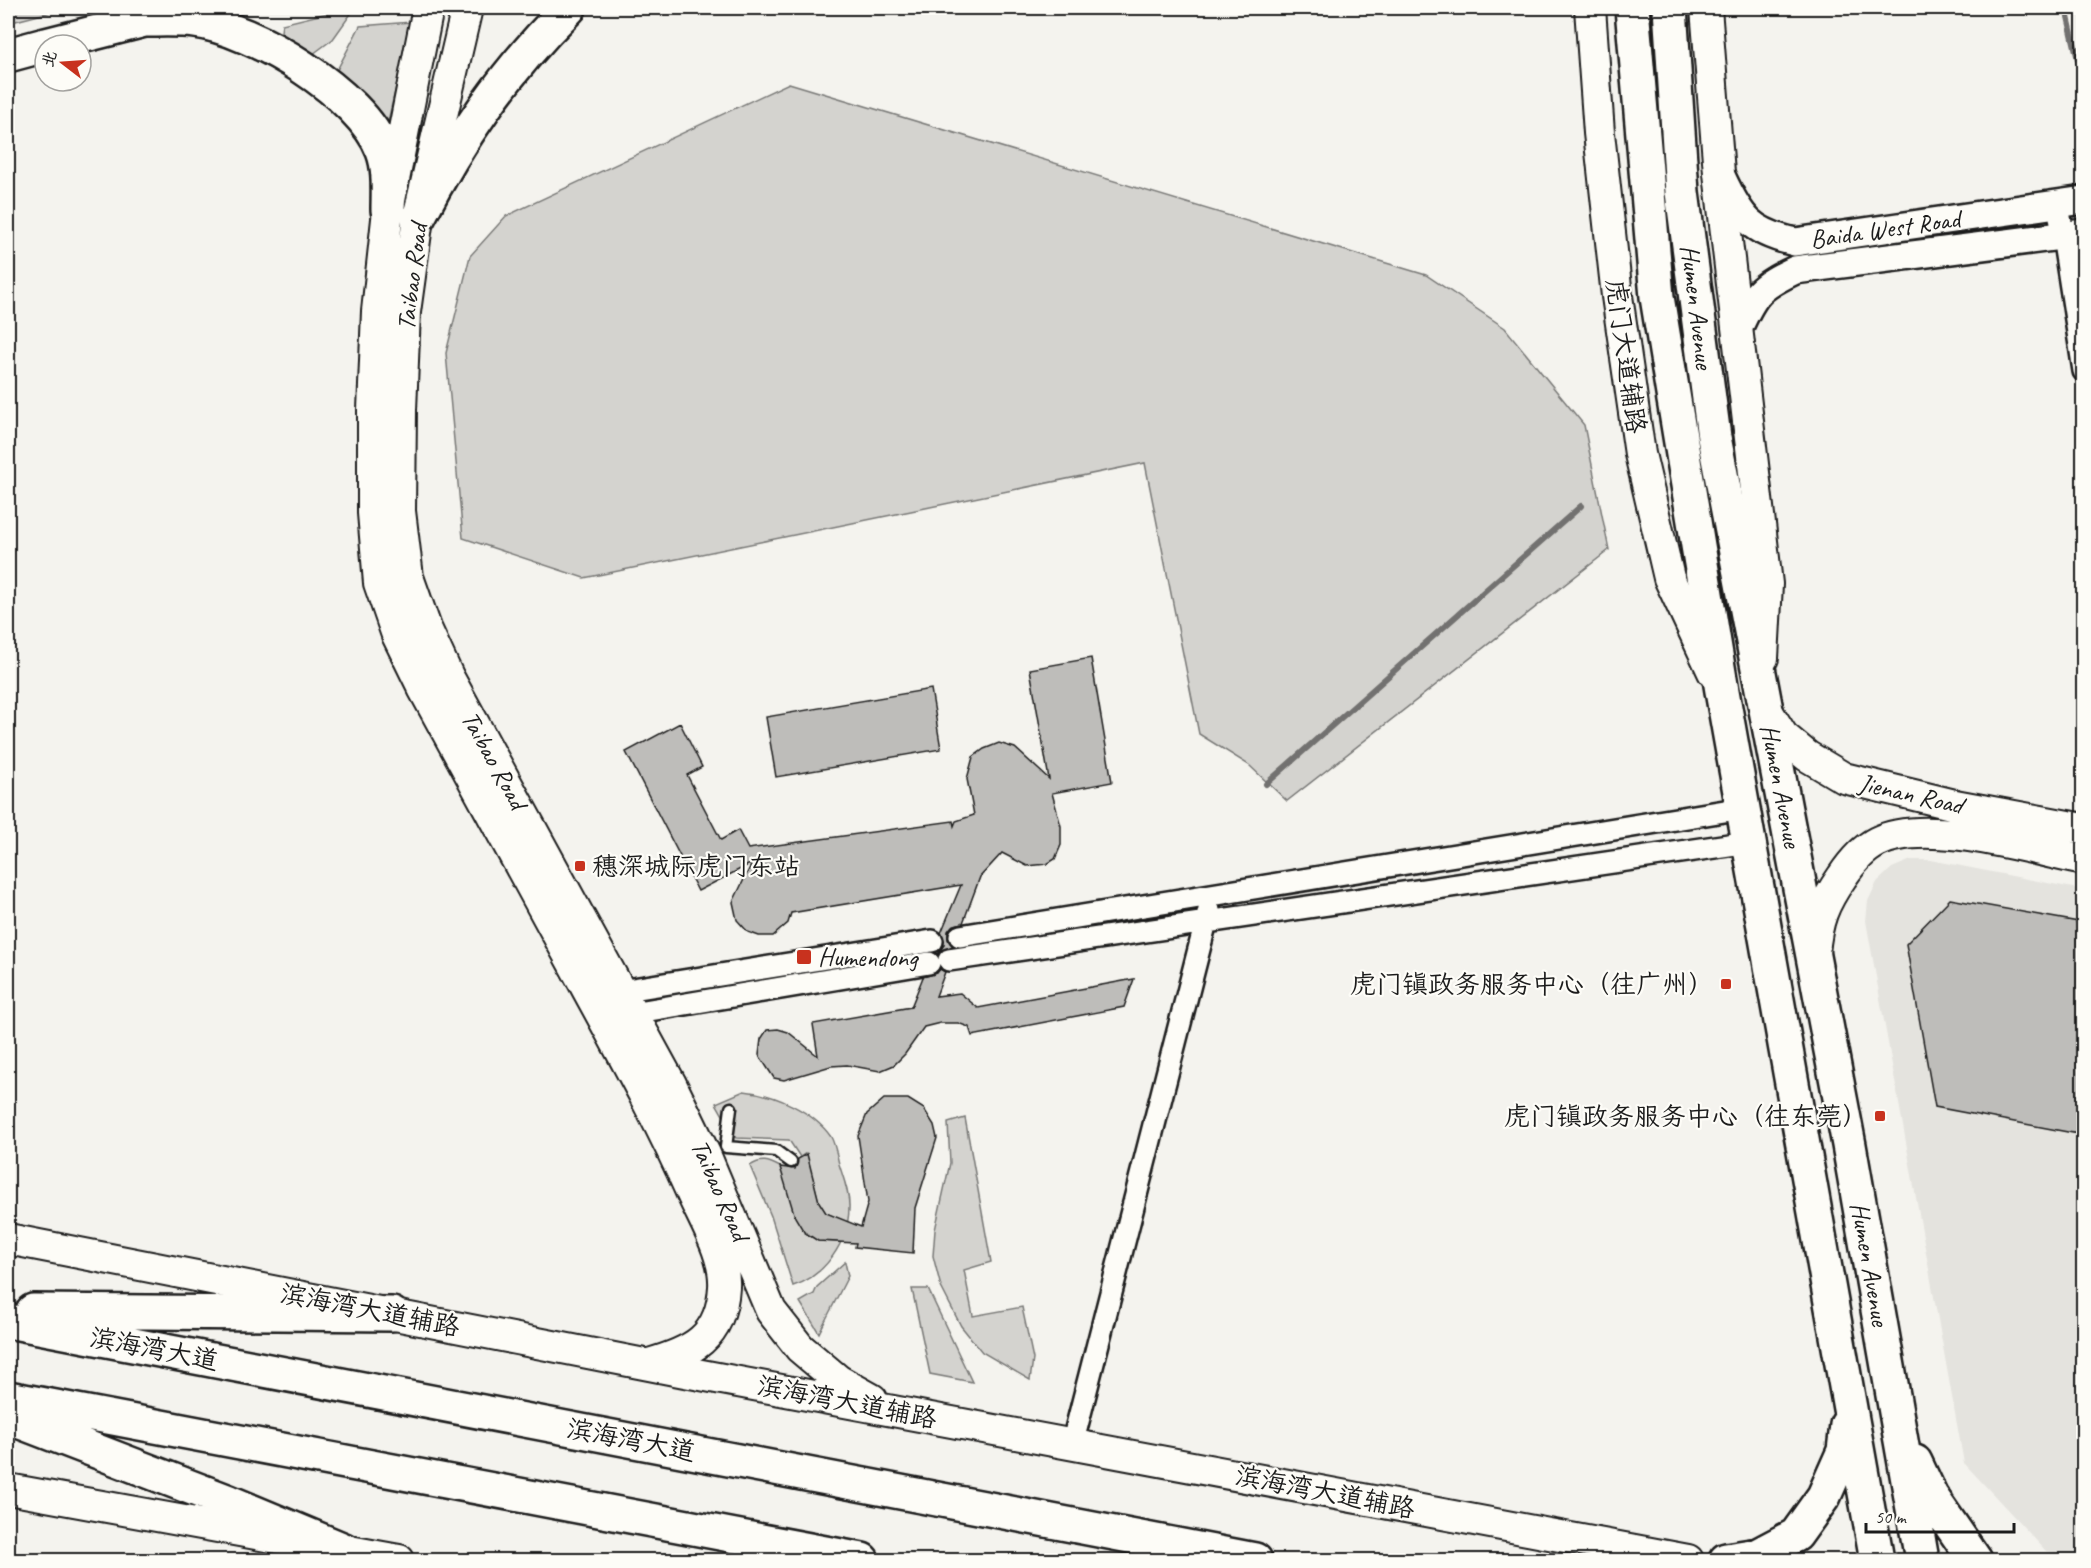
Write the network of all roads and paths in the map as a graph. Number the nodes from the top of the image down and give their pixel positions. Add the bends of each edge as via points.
1 (192, 8) edge
2 (429, 8) edge
3 (467, 8) edge
4 (568, 8) edge
5 (1590, 8) edge
6 (1632, 8) edge
7 (1670, 8) edge
8 (1706, 8) edge
9 (144, 20) junction
10 (93, 33) edge
11 (33, 48) edge
12 (8, 55) edge
13 (1719, 173) junction
14 (2071, 202) edge
15 (403, 214) junction
16 (2073, 234) edge
17 (1738, 329) junction
18 (2084, 371) edge
19 (1722, 691) junction
20 (1764, 696) junction
21 (1743, 808) junction
22 (2084, 829) edge
23 (1749, 842) junction
24 (2084, 860) edge
25 (1212, 896) junction
26 (1206, 922) junction
27 (960, 936) dead end
28 (932, 941) dead end
29 (1814, 956) junction
30 (626, 1002) junction
31 (731, 1108) dead end
32 (791, 1162) dead end
33 (8, 1239) edge
34 (8, 1310) edge
35 (392, 1314) junction
36 (8, 1321) edge
37 (649, 1364) junction
38 (8, 1398) edge
39 (1849, 1402) junction
40 (896, 1411) junction
41 (8, 1417) edge
42 (1897, 1422) junction
43 (1072, 1445) junction
44 (8, 1489) edge
45 (344, 1550) junction
46 (399, 1560) edge
47 (862, 1560) edge
48 (1255, 1560) edge
49 (1688, 1560) edge
50 (1726, 1560) edge
51 (1877, 1560) edge
52 (1922, 1560) edge
53 (1975, 1560) edge

1 - 9 main road
2 - 15 main road, Taibao Road
3 - 15 main road, Taibao Road
4 - 15 main road via 532,44
5 - 19 main road, 虎门大道辅路 via 1617,296 1640,454 1669,578
6 - 19 main road, Humen Avenue via 1657,297
7 - 20 main road, Humen Avenue via 1682,192 1713,425
8 - 13 main road
9 - 10 main road
9 - 15 main road via 195,21 240,34 294,62 333,89 365,121 384,152
11 - 12 main road
13 - 14 street, Baida West Road via 1734,205 1750,224 1768,236 1795,242
13 - 17 main road
14 - 16 street
15 - 30 main road, Taibao Road via 400,511 408,577 449,678
15 - 37 main road, Taibao Road via 376,311 372,513 380,583 397,635 423,688 644,1094 721,1261 724,1286 708,1335 682,1355
16 - 17 street, Baida West Road via 1795,270 1766,284 1749,303
16 - 18 street
17 - 20 main road via 1767,584
19 - 21 main road, Humen Avenue
20 - 22 main road, Jienan Road via 1783,736 1844,778 1955,805
20 - 29 main road, Humen Avenue
21 - 23 main road, Humen Avenue
21 - 25 street
23 - 26 street
23 - 39 main road, Humen Avenue
24 - 29 main road, Jienan Road via 1950,834 1905,833 1876,843 1850,866 1829,896 1816,925
25 - 26 street
25 - 27 street
26 - 30 street via 939,962
26 - 43 street
28 - 30 street
29 - 42 main road, Humen Avenue
30 - 40 main road, Taibao Road via 705,1154 771,1311 800,1348 838,1380
31 - 32 lane via 726,1148 776,1151
33 - 35 main road, 滨海湾大道辅路
34 - 35 main road
35 - 37 main road, 滨海湾大道辅路
36 - 48 main road, 滨海湾大道
37 - 40 main road, 滨海湾大道辅路
38 - 47 main road
39 - 50 main road via 1844,1450 1824,1496 1796,1535 1758,1555
39 - 51 main road, Humen Avenue
40 - 43 main road, 滨海湾大道辅路
41 - 45 main road
42 - 52 main road, Humen Avenue
42 - 53 main road via 1931,1496
43 - 49 main road, 滨海湾大道辅路
44 - 45 main road
45 - 46 main road

